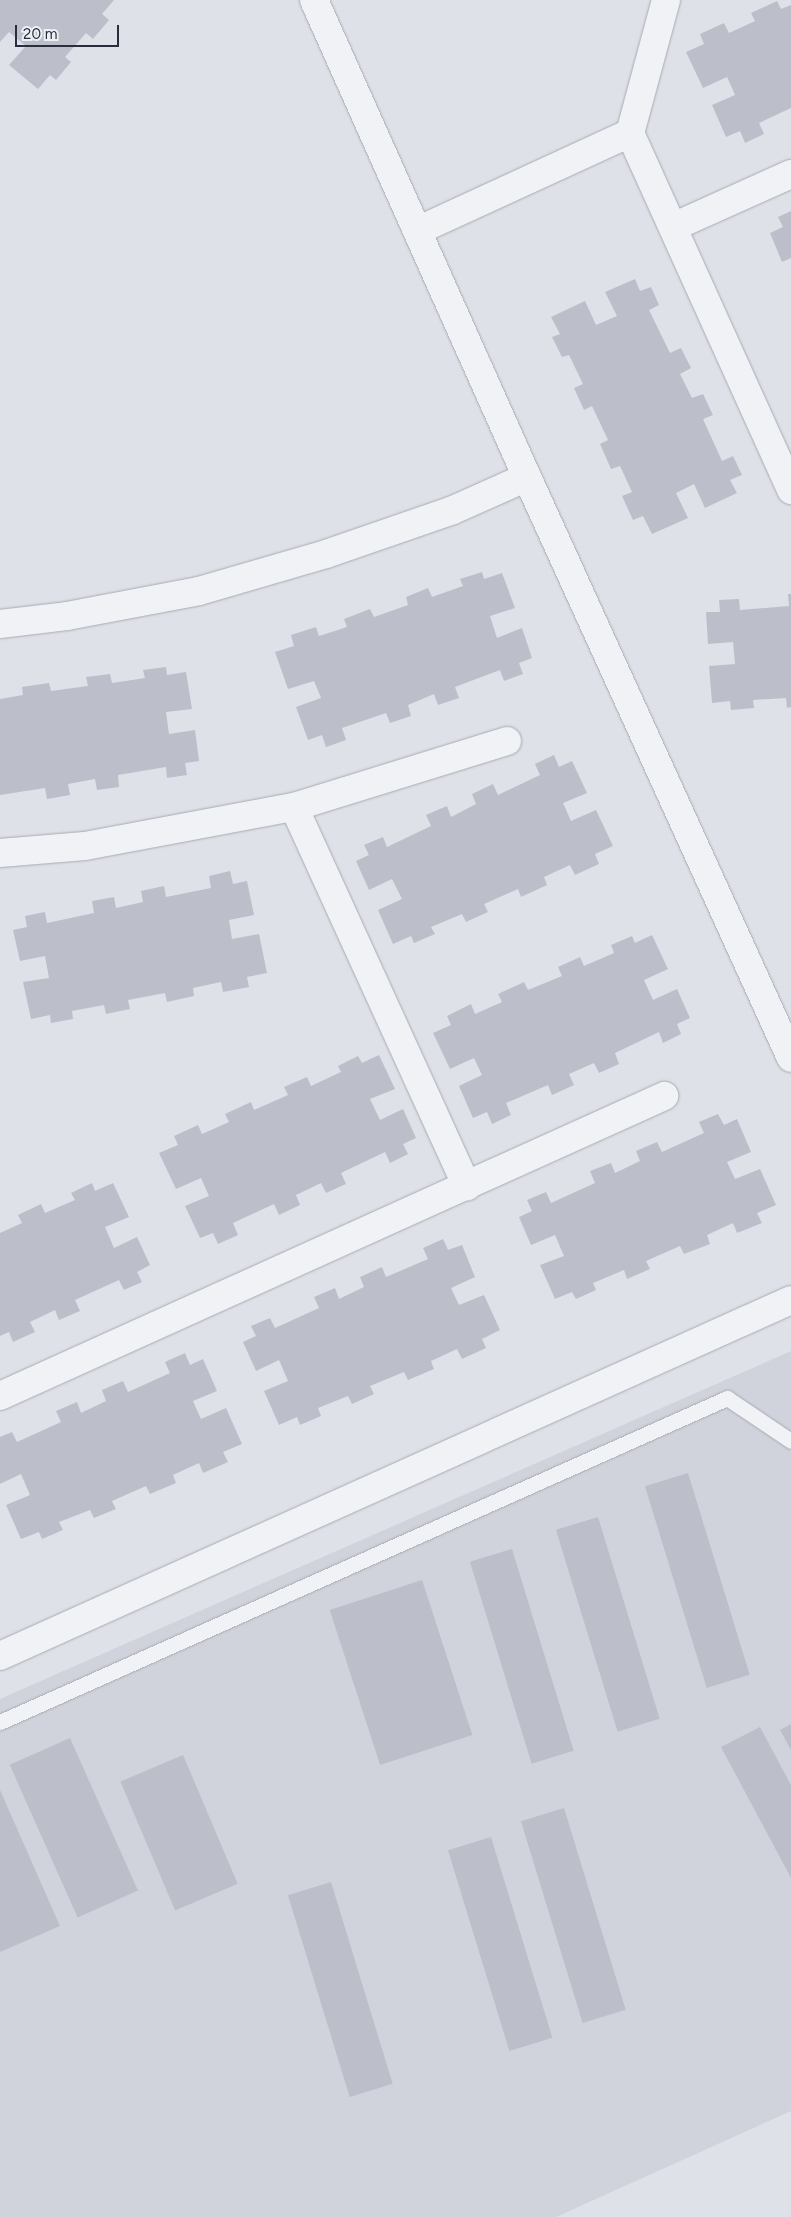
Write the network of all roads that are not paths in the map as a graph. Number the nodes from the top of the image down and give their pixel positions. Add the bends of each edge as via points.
1 (314, 0) edge
2 (666, 0) edge
3 (630, 133) junction
4 (791, 174) edge
5 (673, 227) junction
6 (419, 230) junction
7 (527, 477) junction
8 (791, 490) edge
9 (0, 624) edge
10 (507, 741) dead end
11 (294, 807) junction
12 (0, 853) edge
13 (791, 1058) edge
14 (664, 1096) dead end
15 (467, 1186) junction
16 (791, 1300) edge
17 (0, 1396) edge
18 (791, 1441) edge
19 (0, 1656) edge
20 (0, 1722) edge

1 - 6 street
2 - 3 street
3 - 5 street
3 - 6 street
4 - 5 street
5 - 8 street
6 - 7 street
7 - 9 street via 453,510 326,554 199,591 67,616
7 - 13 street
10 - 11 street
11 - 12 street via 85,846
11 - 15 street
14 - 15 street
15 - 17 street
16 - 19 street
18 - 20 lane via 727,1398

